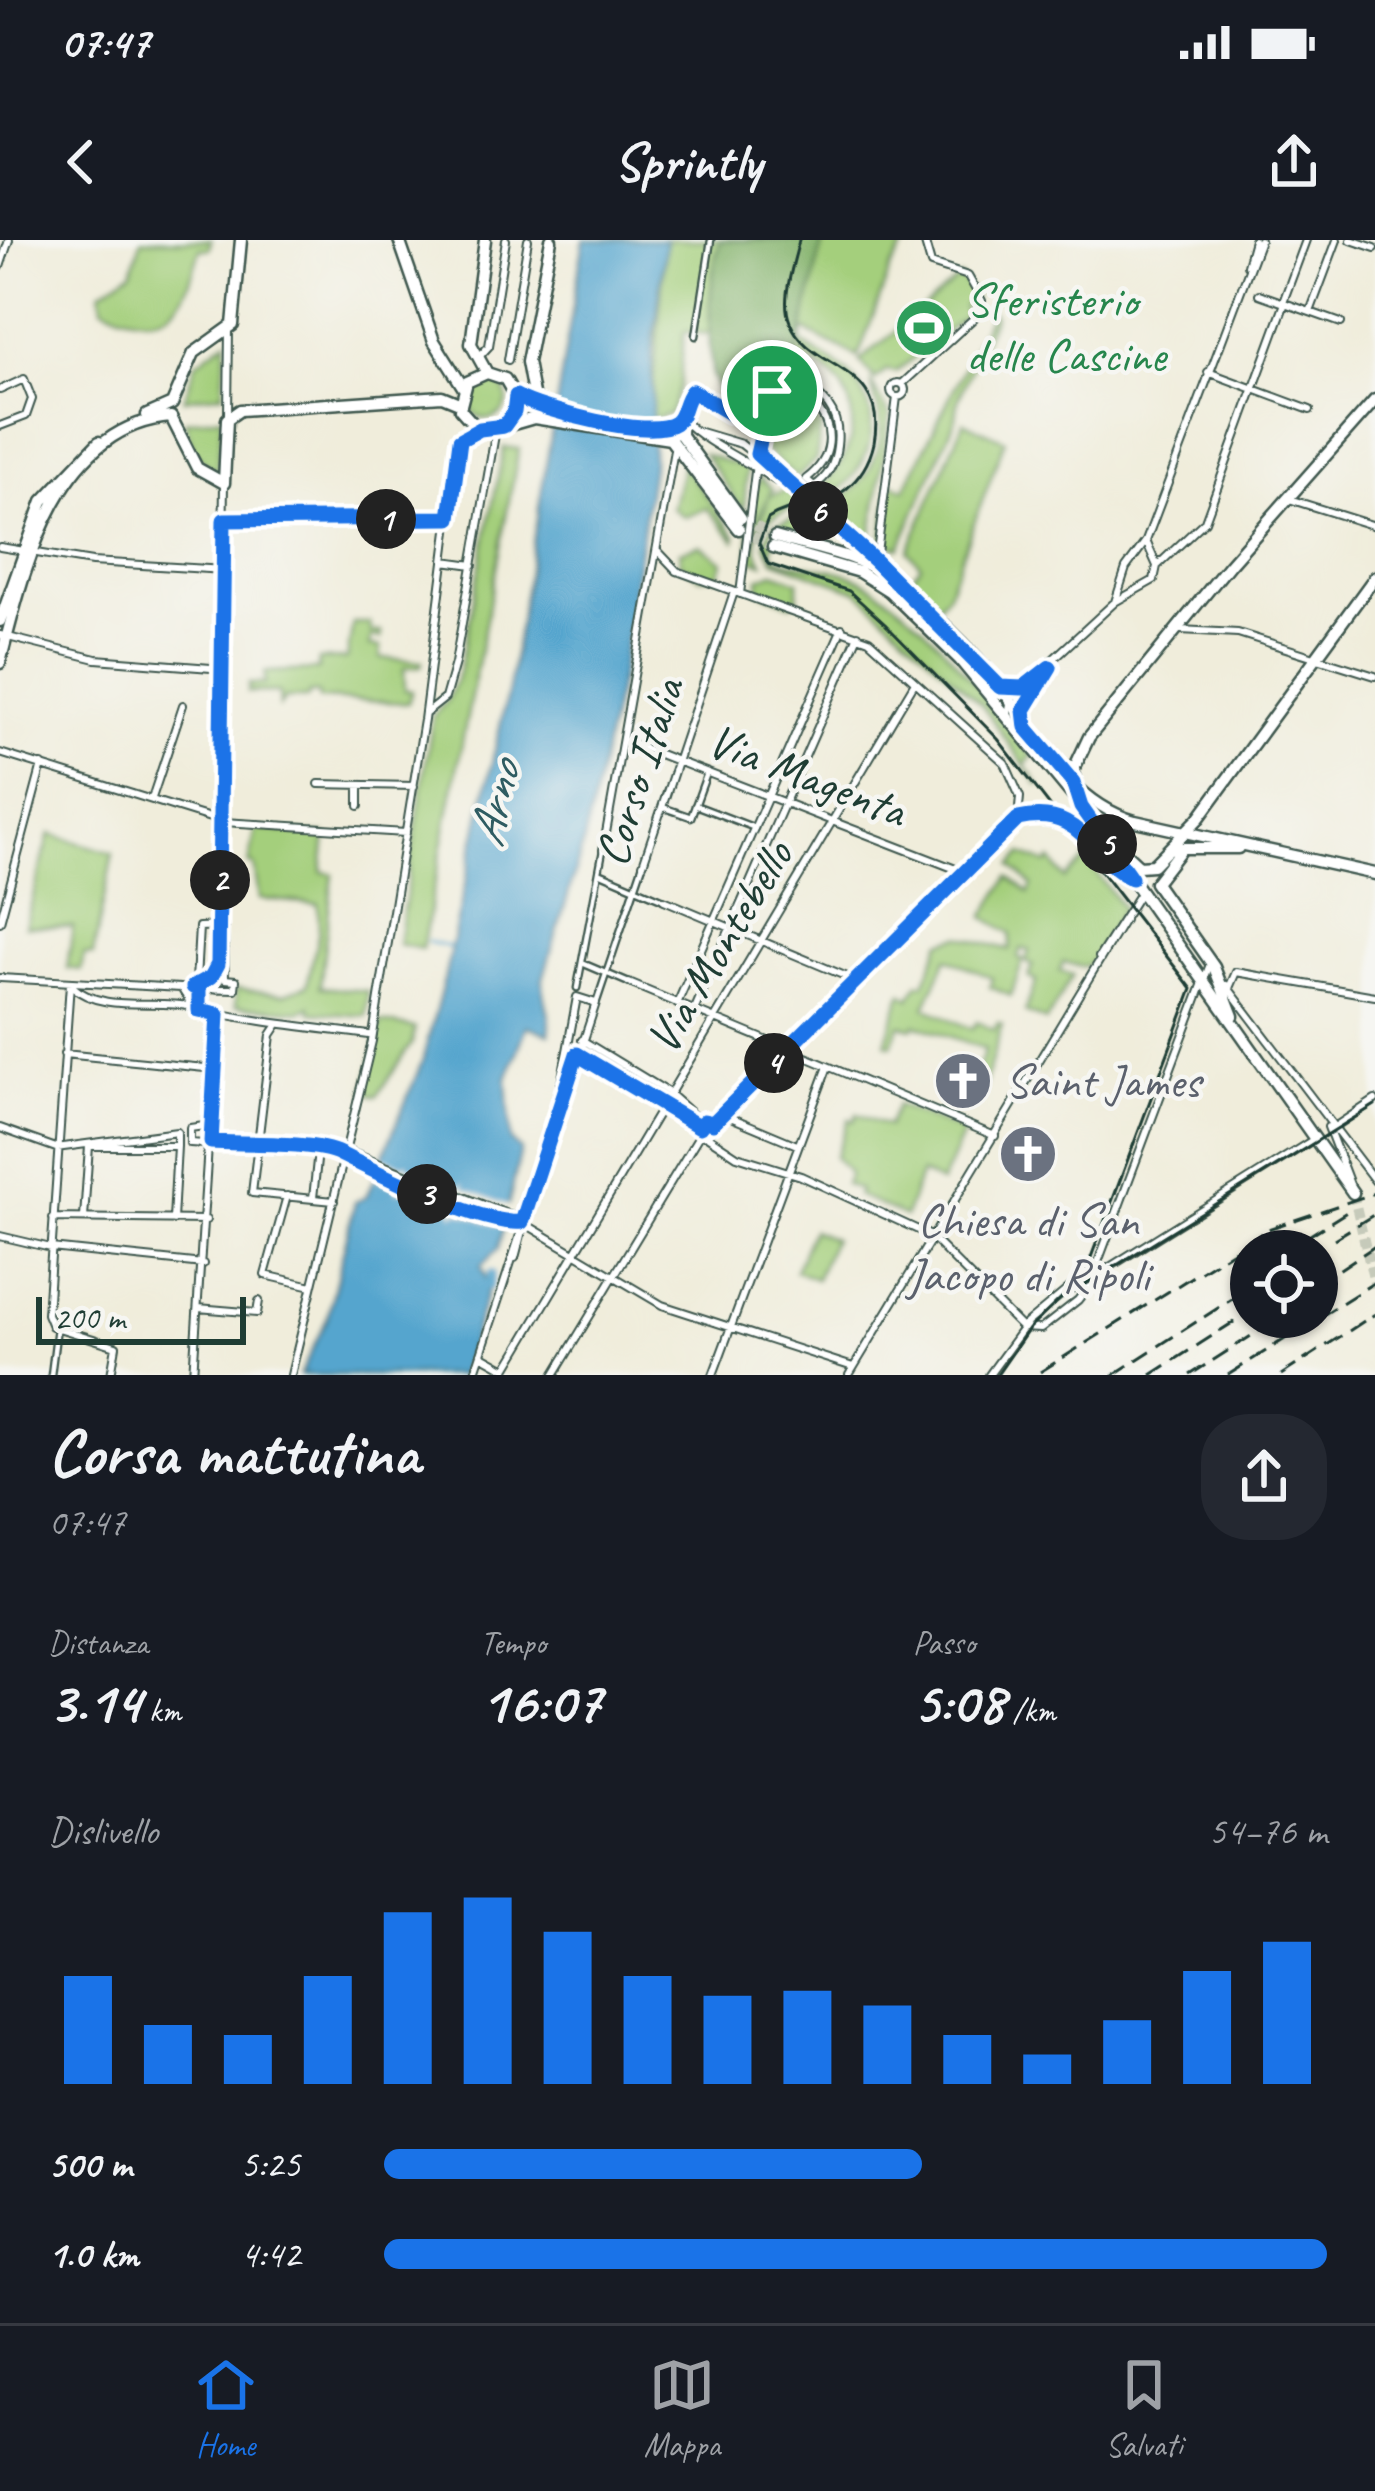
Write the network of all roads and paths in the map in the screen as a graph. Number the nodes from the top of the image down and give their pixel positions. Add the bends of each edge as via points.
1 (9, 240) edge
2 (241, 240) edge
3 (399, 240) edge
4 (484, 240) edge
5 (506, 240) edge
6 (528, 240) edge
7 (551, 240) edge
8 (711, 240) edge
9 (1257, 240) edge
10 (1306, 240) edge
11 (1337, 240) edge
12 (1354, 240) edge
13 (924, 243) edge
14 (1375, 248) edge
15 (0, 267) edge
16 (1258, 294) dead end
17 (1284, 303) junction
18 (1310, 312) junction
19 (1341, 323) dead end
20 (229, 329) junction
21 (696, 336) dead end
22 (478, 358) junction
23 (508, 359) junction
24 (527, 362) junction
25 (1208, 372) junction
26 (490, 373) junction
27 (464, 387) junction
28 (1254, 389) junction
29 (0, 390) edge
30 (772, 391) junction
31 (516, 396) junction
32 (1375, 400) edge
33 (459, 404) junction
34 (1310, 410) dead end
35 (540, 412) junction
36 (729, 413) junction
37 (681, 418) junction
38 (227, 419) junction
39 (0, 426) edge
40 (502, 426) junction
41 (480, 429) junction
42 (697, 430) junction
43 (760, 431) junction
44 (666, 433) junction
45 (685, 439) junction
46 (757, 454) junction
47 (756, 465) junction
48 (784, 478) junction
49 (224, 483) junction
50 (1289, 499) junction
51 (450, 518) junction
52 (224, 520) junction
53 (830, 522) joint
54 (1375, 526) edge
55 (1146, 541) junction
56 (774, 542) tunnel mouth
57 (0, 547) edge
58 (26, 550) junction
59 (658, 551) junction
60 (1152, 557) junction
61 (1132, 560) junction
62 (444, 561) junction
63 (875, 561) junction
64 (472, 565) junction
65 (1157, 566) junction
66 (225, 570) junction
67 (1125, 576) junction
68 (1375, 577) edge
69 (885, 582) junction
70 (1141, 587) junction
71 (737, 593) junction
72 (1115, 602) junction
73 (0, 621) edge
74 (842, 628) junction
75 (1177, 631) junction
76 (858, 635) junction
77 (3, 636) edge
78 (1316, 656) junction
79 (0, 663) edge
80 (1050, 667) junction
81 (224, 670) junction
82 (1375, 676) edge
83 (915, 682) junction
84 (1000, 687) junction
85 (1023, 688) junction
86 (1010, 701) junction
87 (183, 705) dead end
88 (424, 714) junction
89 (1011, 724) junction
90 (1029, 737) junction
91 (1089, 737) junction
92 (623, 740) junction
93 (0, 753) edge
94 (677, 761) junction
95 (1055, 761) junction
96 (42, 765) junction
97 (707, 772) junction
98 (1073, 782) junction
99 (319, 784) dead end
100 (359, 785) junction
101 (414, 786) junction
102 (769, 796) junction
103 (1020, 797) junction
104 (152, 800) junction
105 (785, 802) junction
106 (695, 805) junction
107 (359, 806) dead end
108 (662, 807) junction
109 (1088, 816) junction
110 (1041, 818) junction
111 (1018, 819) junction
112 (833, 821) junction
113 (223, 822) junction
114 (1147, 824) junction
115 (755, 828) junction
116 (1185, 831) junction
117 (406, 833) junction
118 (603, 850) joint
119 (1271, 852) junction
120 (1134, 861) junction
121 (1156, 862) junction
122 (643, 864) joint
123 (599, 872) junction
124 (966, 873) junction
125 (1375, 874) edge
126 (1131, 878) junction
127 (635, 888) junction
128 (1141, 891) junction
129 (664, 900) joint
130 (714, 920) junction
131 (0, 922) edge
132 (218, 927) junction
133 (730, 927) junction
134 (762, 940) junction
135 (1206, 956) junction
136 (582, 963) junction
137 (218, 964) junction
138 (1214, 968) junction
139 (607, 973) junction
140 (0, 978) edge
141 (1208, 980) junction
142 (857, 981) junction
143 (70, 983) junction
144 (629, 983) joint
145 (196, 986) junction
146 (181, 988) junction
147 (577, 988) dead end
148 (218, 989) junction
149 (1230, 992) junction
150 (1375, 996) edge
151 (596, 1003) junction
152 (677, 1004) junction
153 (196, 1009) junction
154 (218, 1011) junction
155 (694, 1011) junction
156 (714, 1020) junction
157 (278, 1026) junction
158 (370, 1035) junction
159 (582, 1040) junction
160 (1246, 1040) junction
161 (786, 1050) junction
162 (64, 1054) junction
163 (577, 1054) junction
164 (826, 1069) junction
165 (214, 1070) junction
166 (670, 1095) junction
167 (1375, 1100) edge
168 (1293, 1102) junction
169 (1312, 1102) junction
170 (663, 1106) junction
171 (722, 1113) junction
172 (1324, 1118) junction
173 (713, 1123) junction
174 (212, 1125) junction
175 (553, 1127) junction
176 (0, 1128) edge
177 (1333, 1128) junction
178 (703, 1130) junction
179 (995, 1136) junction
180 (1318, 1137) junction
181 (211, 1142) junction
182 (190, 1143) junction
183 (258, 1144) junction
184 (177, 1145) junction
185 (89, 1146) junction
186 (56, 1148) junction
187 (796, 1148) junction
188 (318, 1151) junction
189 (349, 1156) junction
190 (788, 1171) junction
191 (1375, 1181) edge
192 (1353, 1192) joint
193 (287, 1196) junction
194 (313, 1198) junction
195 (334, 1201) junction
196 (53, 1218) junction
197 (84, 1218) junction
198 (173, 1220) junction
199 (206, 1220) junction
200 (522, 1222) junction
201 (0, 1236) edge
202 (933, 1239) junction
203 (1104, 1246) junction
204 (51, 1248) junction
205 (575, 1254) junction
206 (202, 1264) junction
207 (1114, 1264) junction
208 (613, 1276) junction
209 (312, 1286) junction
210 (259, 1301) dead end
211 (199, 1307) junction
212 (57, 1327) junction
213 (1022, 1328) junction
214 (730, 1329) junction
215 (481, 1355) junction
216 (506, 1369) junction
217 (851, 1371) edge
218 (51, 1375) edge
219 (111, 1375) edge
220 (194, 1375) edge
221 (292, 1375) edge
222 (474, 1375) edge
223 (515, 1375) edge
224 (554, 1375) edge
225 (713, 1375) edge
226 (989, 1375) edge

1 - 15 street
2 - 20 main road
3 - 27 main road via 434,341
4 - 22 main road via 471,344
5 - 22 street via 489,346
6 - 23 street
7 - 24 main road
8 - 21 street
9 - 25 street
10 - 17 street
11 - 18 street
12 - 14 street
13 - 63 street via 931,264 968,276 982,301 974,318 892,388
16 - 17 street
17 - 18 street
17 - 28 street
18 - 19 street
20 - 38 street
20 - 58 main road via 189,359 177,397 71,465 43,500
22 - 26 main road
23 - 24 street
23 - 26 street
24 - 35 main road
25 - 28 street
25 - 55 street
26 - 27 main road
26 - 31 main road
27 - 33 main road
28 - 34 street
28 - 65 street via 1205,521
29 - 39 street via 24,379 32,398 26,416
30 - 30 street via 806,398 825,420 826,459 806,479 816,485 836,456 835,414 813,387 779,366
30 - 36 street
30 - 43 street, Corso Italia
31 - 35 main road
31 - 40 main road
32 - 50 main road
33 - 38 main road via 442,396 291,403 254,406
33 - 41 main road
35 - 40 main road
35 - 44 main road
36 - 37 street via 694,390
36 - 43 street
37 - 42 street
37 - 44 street
37 - 45 street
38 - 49 main road
40 - 41 main road
40 - 64 street
41 - 51 street via 459,441
42 - 46 street
42 - 47 street
43 - 46 street, Corso Italia
44 - 45 main road
44 - 45 main road via 740,523
44 - 59 street via 675,463
46 - 47 street, Corso Italia
46 - 48 street
47 - 48 street via 776,481
47 - 71 street, Corso Italia
48 - 53 street
49 - 52 street
49 - 58 main road via 193,462 179,424 155,419 95,454 58,493
50 - 54 street
50 - 75 main road
51 - 52 street
51 - 62 street
52 - 66 street
53 - 63 street
55 - 60 street
55 - 61 street
56 - 69 main road
57 - 58 street
58 - 66 street
58 - 73 main road
58 - 77 main road
59 - 71 street via 676,572
59 - 92 street
60 - 61 street
60 - 65 street
61 - 67 street
62 - 64 street
62 - 88 street
63 - 69 street
64 - 88 street via 449,689
65 - 70 street via 1154,580
66 - 81 street
67 - 70 street
67 - 72 street
68 - 78 main road
69 - 84 main road
69 - 89 main road
70 - 72 street
71 - 74 street
71 - 94 street, Corso Italia
72 - 80 street
74 - 76 street
74 - 102 street
75 - 78 street via 1238,633
75 - 91 main road
76 - 83 street
76 - 105 street
77 - 79 main road
77 - 81 street via 96,659
78 - 82 street
78 - 116 main road
80 - 85 street
80 - 90 street via 1024,710
81 - 113 street
83 - 103 street via 1007,766
83 - 112 street, Via Montebello
84 - 85 street
84 - 86 main road
85 - 86 street
86 - 89 street
86 - 90 main road
87 - 104 street
88 - 101 street
89 - 90 main road
90 - 95 main road
90 - 109 main road
91 - 95 main road
91 - 98 main road
92 - 94 street, Via Magenta
92 - 118 street
93 - 96 street
94 - 97 street, Via Magenta
94 - 108 street, Corso Italia
95 - 98 main road
96 - 104 street
96 - 131 street
97 - 102 street, Via Magenta
97 - 106 street
98 - 109 main road
98 - 114 main road via 1108,811
99 - 100 street
100 - 101 street
100 - 107 street
101 - 117 street
102 - 105 street, Via Magenta
102 - 115 street
103 - 110 street
103 - 111 street
104 - 113 street
105 - 112 street, Via Magenta
105 - 133 street
106 - 108 street via 691,817
106 - 115 street
108 - 122 street, Corso Italia
109 - 120 main road
109 - 126 main road
110 - 111 street
110 - 126 street via 1083,831
111 - 124 street
112 - 124 street, Via Magenta
112 - 134 street, Via Montebello
113 - 117 street
113 - 132 street
114 - 116 main road
114 - 120 main road via 1120,834
114 - 121 main road via 1164,840
115 - 130 street
116 - 119 main road
116 - 121 main road
117 - 158 street
118 - 123 street
119 - 125 main road
119 - 135 main road via 1202,844 1180,850 1155,883
120 - 121 main road via 1146,868
121 - 128 main road
122 - 127 street, Corso Italia
123 - 127 street
123 - 136 street
124 - 142 street
126 - 128 main road
127 - 129 street
127 - 139 street, Corso Italia
128 - 141 main road
128 - 179 street
129 - 130 street
130 - 133 street
130 - 152 street
132 - 137 street
132 - 145 street via 199,927
132 - 148 street via 224,926 225,979 236,980 235,989
133 - 134 street
133 - 155 street
134 - 142 street
134 - 156 street, Via Montebello
135 - 138 main road
135 - 141 street
136 - 139 street
136 - 147 street
137 - 145 street
137 - 148 street
138 - 149 street
138 - 160 main road
139 - 144 street
139 - 151 street, Corso Italia
140 - 143 street
141 - 160 main road
141 - 203 street
142 - 161 street
143 - 146 street
143 - 153 street via 95,999
143 - 162 street
144 - 152 street
145 - 146 street
145 - 148 street
145 - 153 street
146 - 153 street
149 - 150 street via 1236,972
149 - 169 street
151 - 159 street
151 - 175 street via 577,997
152 - 155 street
153 - 154 street
154 - 157 street
154 - 165 street
155 - 156 street
156 - 161 street
156 - 166 street, Via Montebello
157 - 158 street
157 - 183 street
158 - 189 street
159 - 163 street
159 - 166 street
160 - 168 main road
161 - 164 street
161 - 171 street
162 - 165 street
162 - 186 street
163 - 170 street
163 - 175 street
164 - 179 street
164 - 187 street
165 - 174 street
166 - 170 street, Via Montebello
166 - 178 street
167 - 177 street
168 - 169 street
168 - 180 main road
169 - 172 street
170 - 178 street
170 - 205 street, Via Montebello
171 - 173 street
171 - 187 street
172 - 177 street
172 - 192 street
173 - 178 street
173 - 178 street
174 - 181 street
174 - 182 street via 190,1129
175 - 200 street
176 - 186 street
177 - 191 street
178 - 190 street via 737,1156
178 - 208 street
179 - 202 street
180 - 192 main road
180 - 207 street
181 - 182 street
181 - 183 street
181 - 199 street
182 - 184 street
183 - 188 street
183 - 193 street via 252,1193
184 - 185 street
184 - 185 street via 177,1132
184 - 198 street
185 - 186 street
185 - 197 street
186 - 196 street
187 - 190 street
188 - 189 street
188 - 194 street
189 - 195 street
189 - 200 street
190 - 202 street
190 - 214 street
193 - 194 street
193 - 209 street via 265,1275
194 - 195 street
195 - 209 street
196 - 197 street
196 - 204 street
197 - 198 street
198 - 199 street
199 - 206 street
200 - 205 street
200 - 215 street
201 - 204 street
202 - 213 street
202 - 217 street
203 - 207 street
203 - 213 street via 1094,1269
204 - 206 street
204 - 212 street via 47,1314
205 - 208 street
205 - 216 street, Via Montebello
206 - 211 street
207 - 213 street via 1041,1329
208 - 214 street
208 - 224 street
209 - 221 street
210 - 211 street via 256,1313
211 - 220 street
212 - 218 street
212 - 219 street via 116,1346
213 - 226 street
214 - 217 street
214 - 225 street
215 - 216 street
215 - 222 street
216 - 223 street

